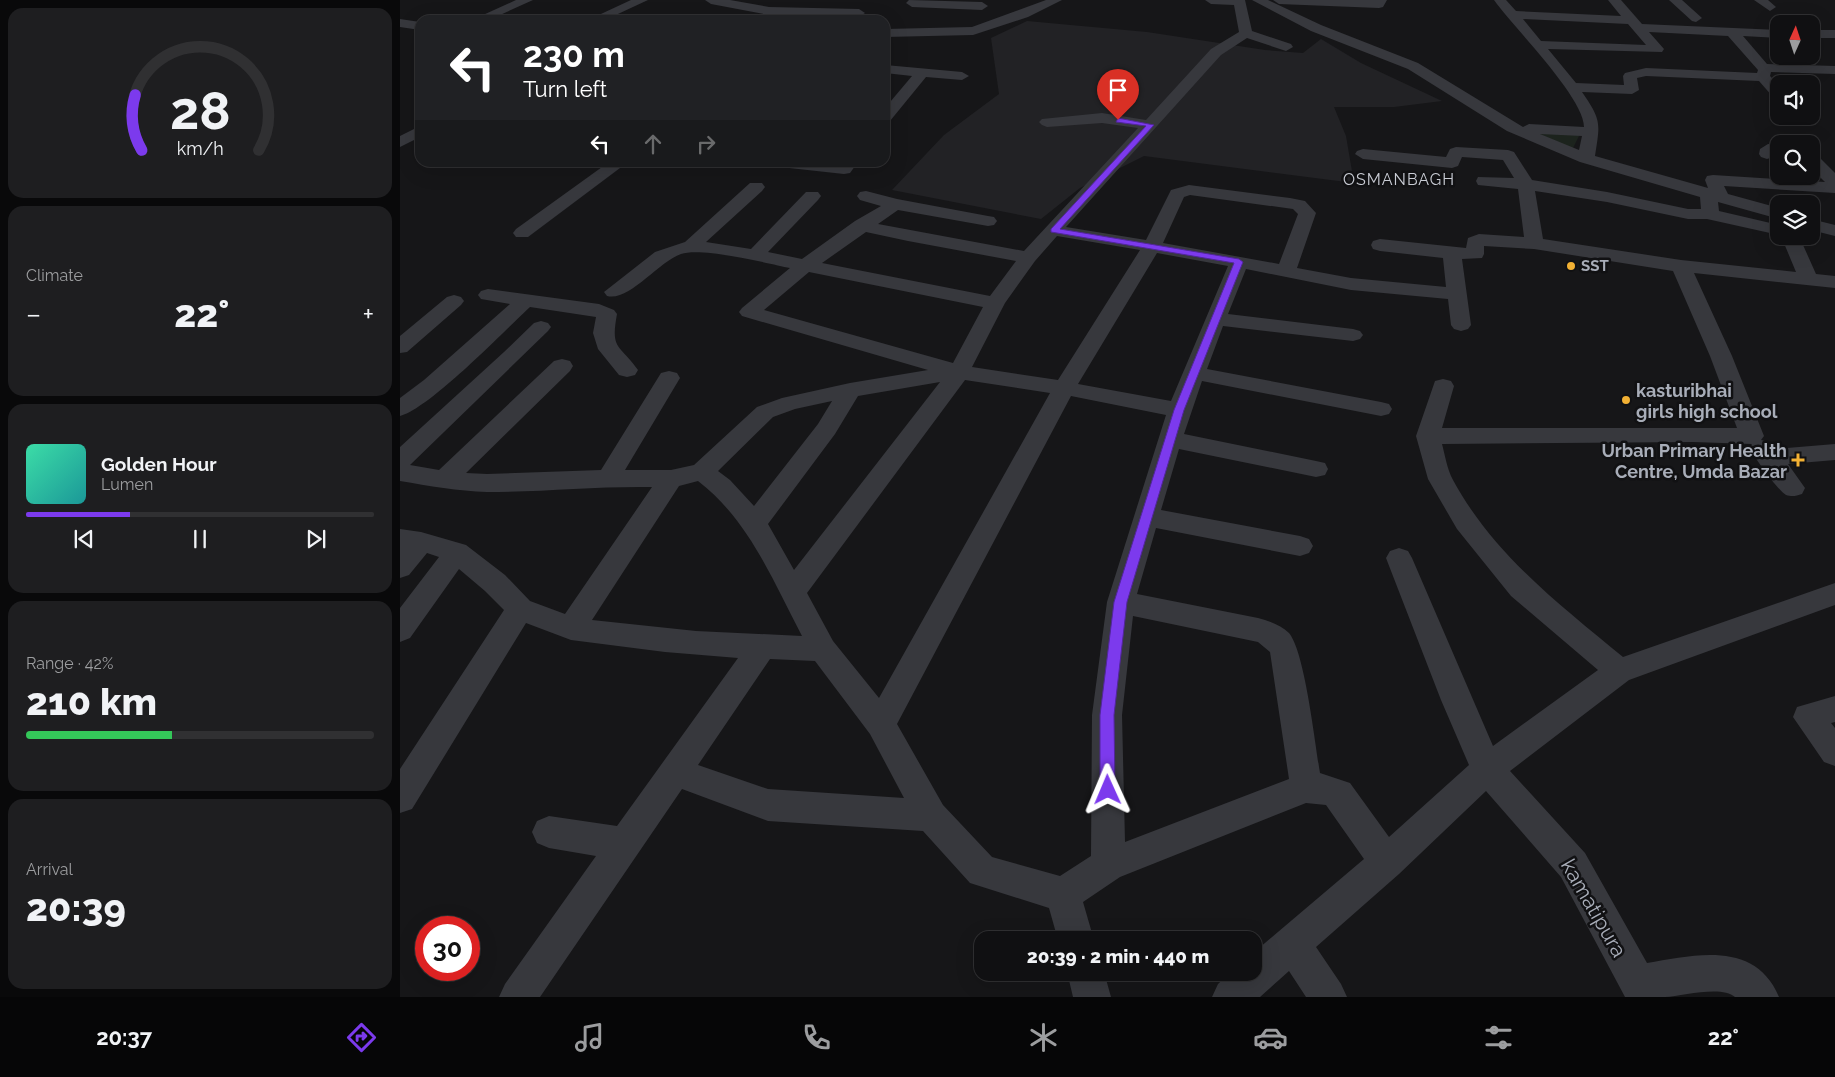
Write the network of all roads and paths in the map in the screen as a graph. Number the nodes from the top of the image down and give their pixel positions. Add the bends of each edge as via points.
1 (528, 0) edge
2 (642, 0) edge
3 (711, 0) edge
4 (793, 0) edge
5 (1056, 0) edge
6 (1211, 0) edge
7 (1245, 0) edge
8 (1279, 0) edge
9 (1500, 0) edge
10 (1614, 0) edge
11 (1675, 0) edge
12 (1380, 2) edge
13 (744, 3) edge
14 (912, 3) dead end
15 (983, 3) edge
16 (1395, 8) dead end
17 (769, 11) junction
18 (859, 13) dead end
19 (490, 15) edge
20 (606, 15) edge
21 (757, 15) edge
22 (1514, 15) junction
23 (1696, 18) dead end
24 (400, 23) edge
25 (1635, 24) junction
26 (415, 26) edge
27 (415, 27) edge
28 (973, 31) junction
29 (400, 32) edge
30 (890, 33) edge
31 (1246, 33) junction
32 (1733, 33) junction
33 (1770, 34) edge
34 (1820, 34) edge
35 (1835, 34) edge
36 (1537, 44) junction
37 (1286, 48) dead end
38 (890, 70) edge
39 (1835, 70) edge
40 (922, 72) junction
41 (1764, 73) junction
42 (962, 76) dead end
43 (1770, 82) edge
44 (1572, 87) junction
45 (890, 111) edge
46 (1047, 122) dead end
47 (1151, 125) junction
48 (1512, 128) junction
49 (1589, 132) junction
50 (415, 134) edge
51 (400, 142) edge
52 (1363, 154) dead end
53 (1586, 159) junction
54 (613, 167) edge
55 (820, 167) edge
56 (846, 167) edge
57 (1820, 167) edge
58 (1484, 181) dead end
59 (1835, 183) edge
60 (1526, 184) junction
61 (756, 187) dead end
62 (1835, 188) edge
63 (1714, 195) junction
64 (812, 196) dead end
65 (866, 196) dead end
66 (895, 204) junction
67 (1770, 211) edge
68 (1707, 214) junction
69 (988, 221) dead end
70 (861, 225) junction
71 (1820, 227) edge
72 (1770, 228) edge
73 (1054, 230) junction
74 (1835, 231) edge
75 (522, 234) dead end
76 (1534, 243) junction
77 (1380, 245) dead end
78 (1794, 245) edge
79 (691, 246) junction
80 (1152, 246) junction
81 (1452, 253) junction
82 (755, 255) junction
83 (1028, 257) junction
84 (1239, 262) junction
85 (804, 266) junction
86 (1681, 266) junction
87 (1286, 271) junction
88 (1809, 280) junction
89 (1835, 282) edge
90 (614, 292) dead end
91 (1456, 294) junction
92 (488, 295) dead end
93 (526, 300) junction
94 (454, 301) dead end
95 (995, 303) junction
96 (1216, 320) junction
97 (1461, 325) dead end
98 (541, 327) dead end
99 (1353, 335) dead end
100 (400, 347) edge
101 (562, 366) dead end
102 (627, 370) dead end
103 (959, 372) junction
104 (1194, 373) junction
105 (669, 378) dead end
106 (1443, 386) dead end
107 (1064, 388) junction
108 (850, 390) junction
109 (400, 409) edge
110 (1179, 410) junction
111 (1381, 410) dead end
112 (1428, 436) junction
113 (1752, 436) junction
114 (1171, 439) junction
115 (1835, 452) edge
116 (1767, 458) junction
117 (400, 461) edge
118 (1316, 469) dead end
119 (400, 472) edge
120 (702, 472) junction
121 (608, 478) junction
122 (671, 479) junction
123 (444, 480) junction
124 (1793, 488) dead end
125 (1146, 517) junction
126 (755, 523) junction
127 (410, 540) edge
128 (1300, 546) dead end
129 (457, 552) junction
130 (1399, 558) dead end
131 (400, 568) edge
132 (792, 591) junction
133 (1835, 594) edge
134 (1121, 602) junction
135 (520, 609) junction
136 (571, 628) junction
137 (400, 630) edge
138 (762, 647) junction
139 (823, 649) junction
140 (1619, 670) junction
141 (1835, 709) edge
142 (881, 724) junction
143 (1835, 752) edge
144 (1487, 769) junction
145 (677, 772) junction
146 (1306, 788) junction
147 (400, 798) edge
148 (931, 816) junction
149 (549, 832) dead end
150 (625, 844) junction
151 (1387, 862) junction
152 (1108, 865) junction
153 (1063, 894) junction
154 (1073, 931) edge
155 (1293, 944) junction
156 (1088, 981) edge
157 (1641, 990) edge
158 (518, 997) edge
159 (1092, 997) edge
160 (1231, 997) edge
161 (1328, 997) edge
162 (1760, 997) edge

1 - 19 street
2 - 20 street
3 - 13 street
4 - 17 street
5 - 28 street
6 - 7 street
7 - 31 street
7 - 48 street via 1316,28 1370,44 1413,66
8 - 12 street
9 - 22 street
10 - 25 street
11 - 23 street
12 - 16 street
13 - 17 street
14 - 15 street
15 - 28 street
17 - 18 street
17 - 21 street
22 - 25 street
22 - 36 street
24 - 26 street
25 - 32 street
25 - 36 street via 1657,49
27 - 29 street
28 - 30 street
31 - 37 street
31 - 47 street via 1216,52
32 - 33 street
32 - 41 street
34 - 35 street
36 - 44 street
38 - 40 street
39 - 41 street via 1776,67
40 - 42 street
40 - 45 street
41 - 43 street
41 - 44 street via 1646,72 1630,76 1632,90
44 - 49 street via 1589,113 1592,126
46 - 47 street via 1102,118
47 - 73 street
48 - 49 street
48 - 53 street
49 - 53 street
50 - 51 street
52 - 60 street via 1452,163 1456,152 1508,155
53 - 63 street via 1656,172
54 - 75 street
55 - 56 street via 844,170
57 - 59 street
58 - 60 street
60 - 68 street via 1688,214
60 - 76 street
61 - 79 street
62 - 63 street via 1713,180
63 - 67 street
63 - 68 street
64 - 82 street
65 - 66 street
66 - 69 street
66 - 70 street
68 - 72 street
70 - 83 street
70 - 85 street
71 - 74 street
73 - 80 street
73 - 83 street
76 - 81 street via 1479,240 1475,242 1475,254
76 - 86 street
77 - 81 street
78 - 88 street
79 - 82 street
79 - 90 street via 662,256
80 - 84 street
80 - 87 street via 1177,194 1181,192 1203,191 1290,204 1307,213
80 - 107 street
81 - 91 street
82 - 85 street
83 - 95 street
84 - 87 street
84 - 96 street
85 - 95 street
85 - 103 street via 749,312
86 - 88 street
86 - 113 street
87 - 91 street via 1351,284
88 - 89 street
91 - 97 street
92 - 93 street
93 - 102 street via 599,310 607,314 603,331 606,346
93 - 109 street via 432,385
94 - 100 street
95 - 103 street
96 - 99 street
96 - 104 street
98 - 117 street
101 - 123 street
103 - 107 street
103 - 108 street
103 - 132 street
104 - 110 street
104 - 111 street
105 - 121 street
106 - 112 street
107 - 110 street
107 - 142 street
108 - 120 street via 765,412
108 - 126 street via 827,429
110 - 114 street
112 - 113 street
112 - 140 street via 1440,479 1466,522 1521,588
113 - 116 street
114 - 118 street
114 - 125 street
115 - 116 street
116 - 124 street
119 - 123 street
120 - 122 street
120 - 126 street
121 - 122 street
121 - 123 street via 487,484
122 - 136 street
125 - 128 street
125 - 134 street
126 - 132 street
127 - 129 street
127 - 131 street
129 - 135 street via 495,583
129 - 137 street
130 - 144 street, kamatipura
132 - 139 street
133 - 140 street
134 - 146 street via 1258,630 1270,633 1278,640 1284,649
134 - 152 street via 1107,715
135 - 136 street
135 - 147 street
136 - 138 street via 629,638
138 - 139 street
138 - 145 street
139 - 142 street
140 - 144 street
141 - 143 street via 1808,717
142 - 148 street
144 - 151 street
144 - 157 street, kamatipura via 1573,866
145 - 148 street via 768,805
145 - 150 street
146 - 151 street via 1324,788 1338,794
146 - 152 street
148 - 153 street via 982,871
149 - 150 street
150 - 158 street
151 - 155 street
152 - 153 street
153 - 154 street
155 - 160 street
155 - 161 street
156 - 159 street
157 - 162 street, kamatipura via 1705,974 1725,974 1744,980

